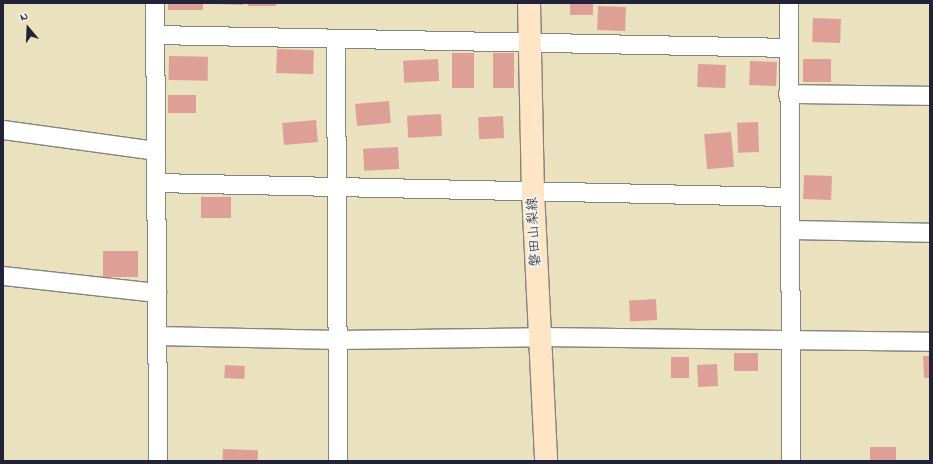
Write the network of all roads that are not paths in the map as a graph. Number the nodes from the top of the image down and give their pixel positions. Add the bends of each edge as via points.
1 (152, 3) edge
2 (155, 3) edge
3 (529, 3) edge
4 (789, 3) edge
5 (156, 35) junction
6 (336, 39) junction
7 (530, 43) junction
8 (789, 48) junction
9 (788, 94) junction
10 (930, 96) edge
11 (3, 130) edge
12 (156, 151) junction
13 (156, 183) junction
14 (337, 188) junction
15 (533, 192) junction
16 (789, 196) junction
17 (790, 230) junction
18 (930, 233) edge
19 (3, 276) edge
20 (157, 293) junction
21 (157, 336) junction
22 (541, 337) junction
23 (338, 340) junction
24 (790, 341) junction
25 (930, 342) edge
26 (158, 461) edge
27 (338, 461) edge
28 (546, 461) edge
29 (791, 461) edge

1 - 2 street
2 - 5 street
3 - 7 main road, 磐田山梨線
4 - 8 street
5 - 6 street
5 - 12 street
6 - 7 street
6 - 14 street
7 - 8 street
7 - 15 main road, 磐田山梨線
8 - 9 street
9 - 10 street
9 - 16 street
11 - 12 street
12 - 13 street
13 - 14 street
13 - 20 street
14 - 15 street
14 - 23 street
15 - 16 street
15 - 22 main road, 磐田山梨線
16 - 17 street
17 - 18 street
17 - 24 street
19 - 20 street
20 - 21 street
21 - 23 street
21 - 26 street
22 - 23 street
22 - 24 street
22 - 28 main road, 磐田山梨線
23 - 27 street
24 - 25 street
24 - 29 street

